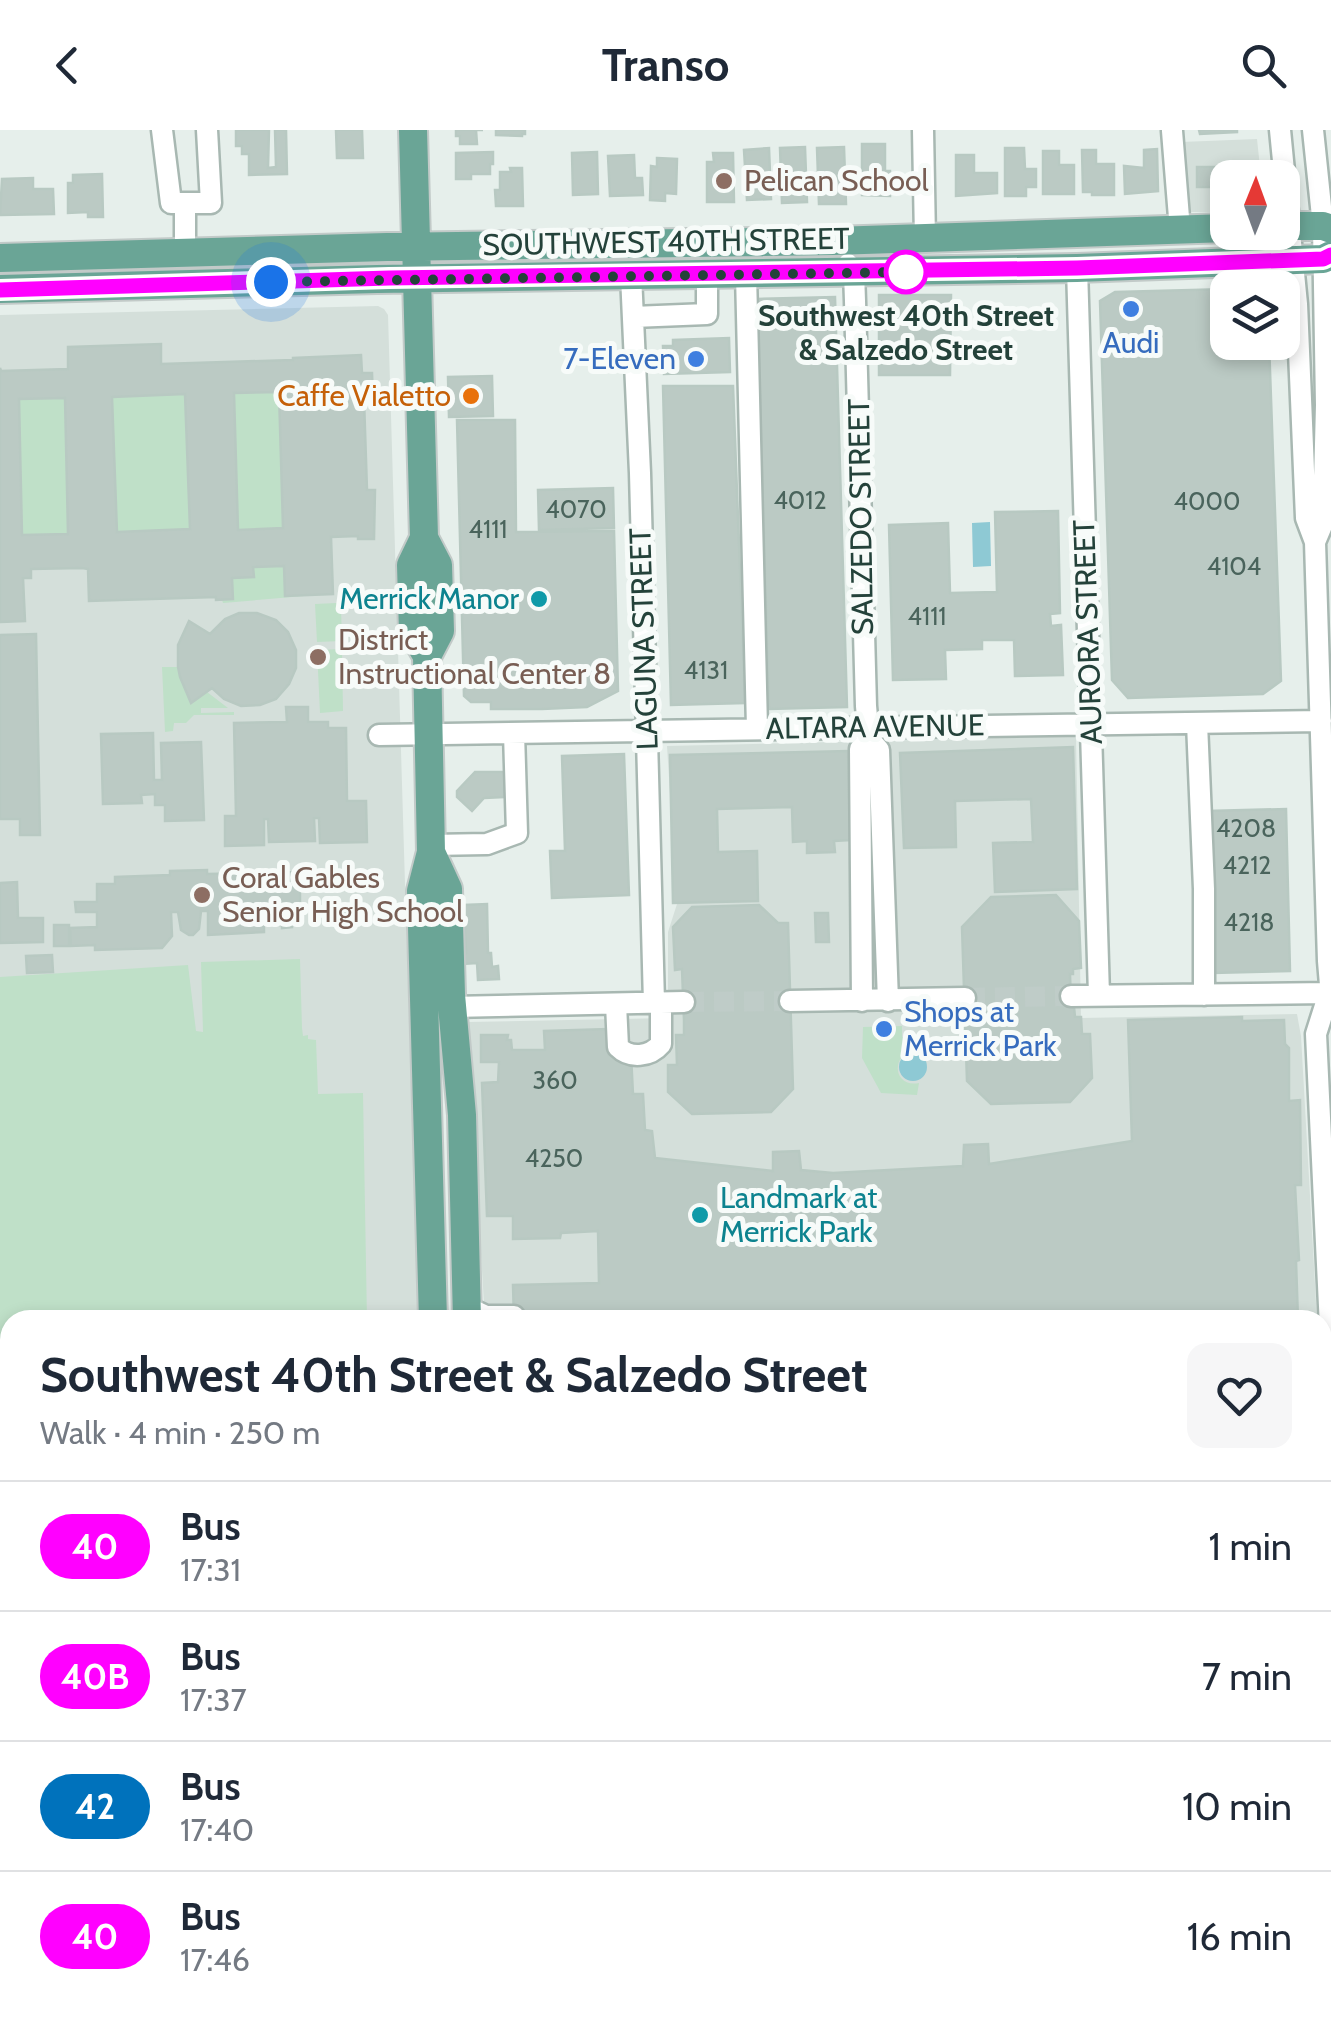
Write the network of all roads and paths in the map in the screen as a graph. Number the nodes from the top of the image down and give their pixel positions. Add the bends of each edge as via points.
1 (162, 130) edge
2 (207, 130) edge
3 (414, 130) edge
4 (923, 130) edge
5 (1280, 130) edge
6 (1172, 131) edge
7 (1319, 132) edge
8 (1282, 160) edge
9 (1324, 173) edge
10 (178, 204) junction
11 (1300, 226) edge
12 (1327, 227) edge
13 (1210, 229) edge
14 (1180, 230) junction
15 (925, 239) junction
16 (833, 242) junction
17 (417, 246) junction
18 (1290, 250) edge
19 (185, 253) junction
20 (1327, 257) edge
21 (0, 258) edge
22 (1292, 260) junction
23 (1077, 268) junction
24 (854, 272) junction
25 (707, 274) junction
26 (746, 274) junction
27 (631, 275) junction
28 (419, 278) junction
29 (0, 290) edge
30 (633, 316) junction
31 (1315, 542) junction
32 (1324, 714) edge
33 (1197, 723) junction
34 (1090, 724) junction
35 (758, 728) junction
36 (647, 730) junction
37 (514, 733) junction
38 (868, 733) junction
39 (429, 734) junction
40 (380, 735) dead end
41 (431, 848) junction
42 (862, 917) junction
43 (885, 917) junction
44 (1204, 994) junction
45 (1099, 995) junction
46 (1330, 995) edge
47 (1071, 996) tunnel mouth
48 (964, 998) tunnel mouth
49 (862, 1000) junction
50 (790, 1001) tunnel mouth
51 (888, 1001) junction
52 (684, 1002) tunnel mouth
53 (657, 1003) junction
54 (616, 1004) junction
55 (451, 1007) junction
56 (433, 1310) edge
57 (467, 1310) edge
58 (1329, 1310) edge

1 - 10 street
2 - 10 street via 211,203
3 - 17 main road
4 - 15 street
5 - 8 street
6 - 14 street
7 - 9 street
9 - 12 street
10 - 19 street
11 - 12 main road
12 - 20 street
13 - 14 main road, SOUTHWEST 40TH STREET
14 - 15 main road, SOUTHWEST 40TH STREET
15 - 16 main road, SOUTHWEST 40TH STREET
16 - 17 main road, SOUTHWEST 40TH STREET
16 - 24 street
17 - 19 main road, SOUTHWEST 40TH STREET
17 - 28 main road
18 - 22 street
19 - 21 main road, SOUTHWEST 40TH STREET
20 - 22 main road, SOUTHWEST 40TH STREET
20 - 31 street via 1323,523
22 - 23 main road, SOUTHWEST 40TH STREET
22 - 31 street via 1306,518
23 - 24 main road, SOUTHWEST 40TH STREET
23 - 34 street, AURORA STREET
24 - 26 main road, SOUTHWEST 40TH STREET
24 - 38 street, SALZEDO STREET via 851,507
25 - 26 main road, SOUTHWEST 40TH STREET
25 - 27 main road, SOUTHWEST 40TH STREET
25 - 30 street via 706,314
26 - 35 street via 758,511
27 - 28 main road, SOUTHWEST 40TH STREET
27 - 30 street, LAGUNA STREET
28 - 29 main road, SOUTHWEST 40TH STREET
28 - 39 main road via 424,538 411,565 412,632 427,656
30 - 36 street, LAGUNA STREET
31 - 32 street
32 - 33 street, ALTARA AVENUE
32 - 46 street
33 - 34 street, ALTARA AVENUE
33 - 44 street
34 - 38 street, ALTARA AVENUE
34 - 45 street, AURORA STREET
35 - 36 street, ALTARA AVENUE
35 - 38 street, ALTARA AVENUE
36 - 37 street, ALTARA AVENUE
36 - 53 street, LAGUNA STREET
37 - 39 street, ALTARA AVENUE
37 - 41 street via 517,833 488,844
38 - 42 street, SALZEDO STREET via 860,749
38 - 43 street, SALZEDO STREET via 878,750
39 - 40 street, ALTARA AVENUE
39 - 41 main road
41 - 55 main road via 448,889
41 - 56 main road via 421,891
42 - 43 street
42 - 49 street, SALZEDO STREET
43 - 51 street, SALZEDO STREET
44 - 45 street
44 - 46 street
45 - 47 street
46 - 58 street via 1316,1034
48 - 51 street
49 - 50 street
49 - 51 street
52 - 53 street
53 - 54 street
53 - 54 street, LAGUNA STREET via 660,1044 642,1055 618,1047
54 - 55 street
55 - 57 main road via 462,1115

